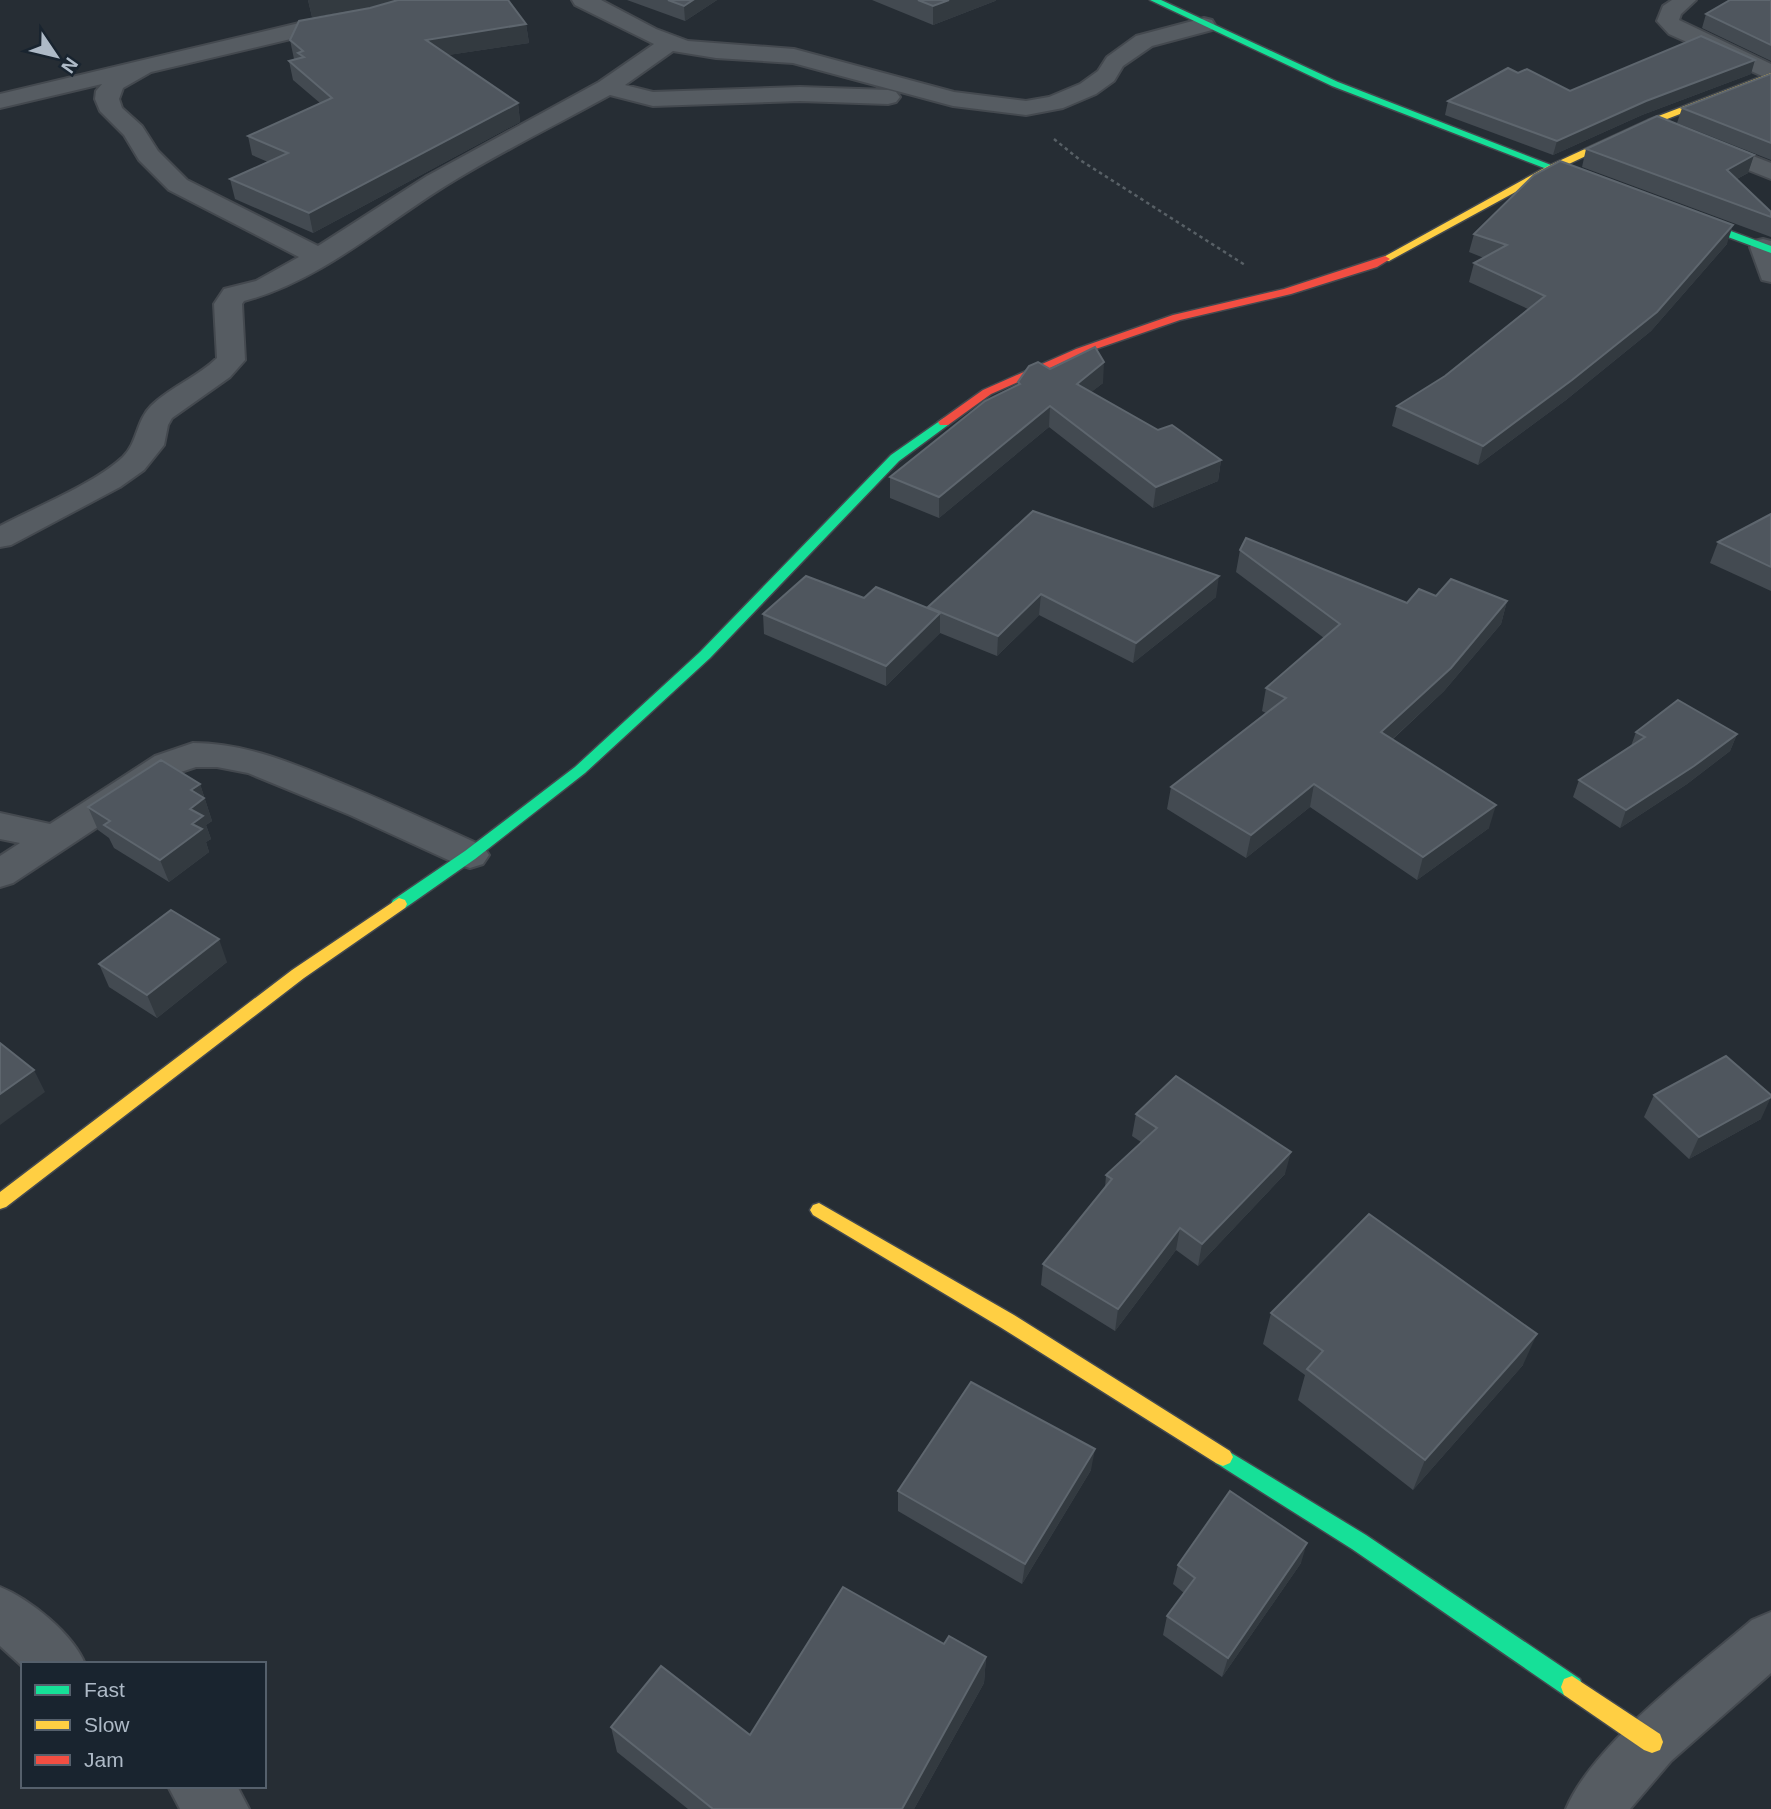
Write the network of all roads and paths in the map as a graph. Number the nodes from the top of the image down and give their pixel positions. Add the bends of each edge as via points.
1 (429, 0) edge
2 (583, 0) edge
3 (1154, 0) edge
4 (1685, 0) edge
5 (1204, 25) junction
6 (670, 43) junction
7 (149, 67) junction
8 (1771, 75) edge
9 (607, 87) junction
10 (953, 99) junction
11 (0, 101) edge
12 (1026, 108) junction
13 (1651, 122) junction
14 (1552, 167) junction
15 (1771, 172) edge
16 (1589, 181) edge
17 (1664, 209) edge
18 (1767, 248) edge
19 (318, 257) junction
20 (1771, 274) edge
21 (1287, 292) junction
22 (0, 538) edge
23 (0, 826) edge
24 (55, 838) junction
25 (470, 855) junction
26 (0, 874) edge
27 (0, 1202) edge
28 (819, 1210) dead end
29 (0, 1612) edge
30 (1771, 1639) edge
31 (57, 1662) edge
32 (1652, 1742) junction
33 (198, 1788) edge
34 (221, 1809) edge
35 (1594, 1809) edge

1 - 7 street via 373,17 316,26
2 - 6 street
3 - 5 street
4 - 8 street via 1668,21 1677,29
5 - 12 street via 1144,41 1088,89 1055,103
5 - 14 street via 1335,84
6 - 9 street
6 - 10 street via 793,56
7 - 11 street
7 - 19 street via 114,83 107,99 148,155 178,184
8 - 13 street
9 - 10 street via 653,99 800,94
9 - 19 street via 436,181
10 - 12 street
12 - 21 path via 1080,160
13 - 14 street
13 - 15 street
14 - 16 street
14 - 21 street via 1373,265
17 - 18 street
18 - 20 street
19 - 22 street via 265,287 234,295 228,304 231,360 162,412 153,424 149,445 133,464
21 - 25 street via 1177,317 1080,351 987,392 895,457 705,655 580,770
23 - 24 street
24 - 25 street via 168,764 193,755 217,755 256,762
24 - 26 street
25 - 27 street via 298,974
28 - 32 street via 1007,1321 1359,1542
29 - 31 street
30 - 32 street
32 - 35 street
33 - 34 street

